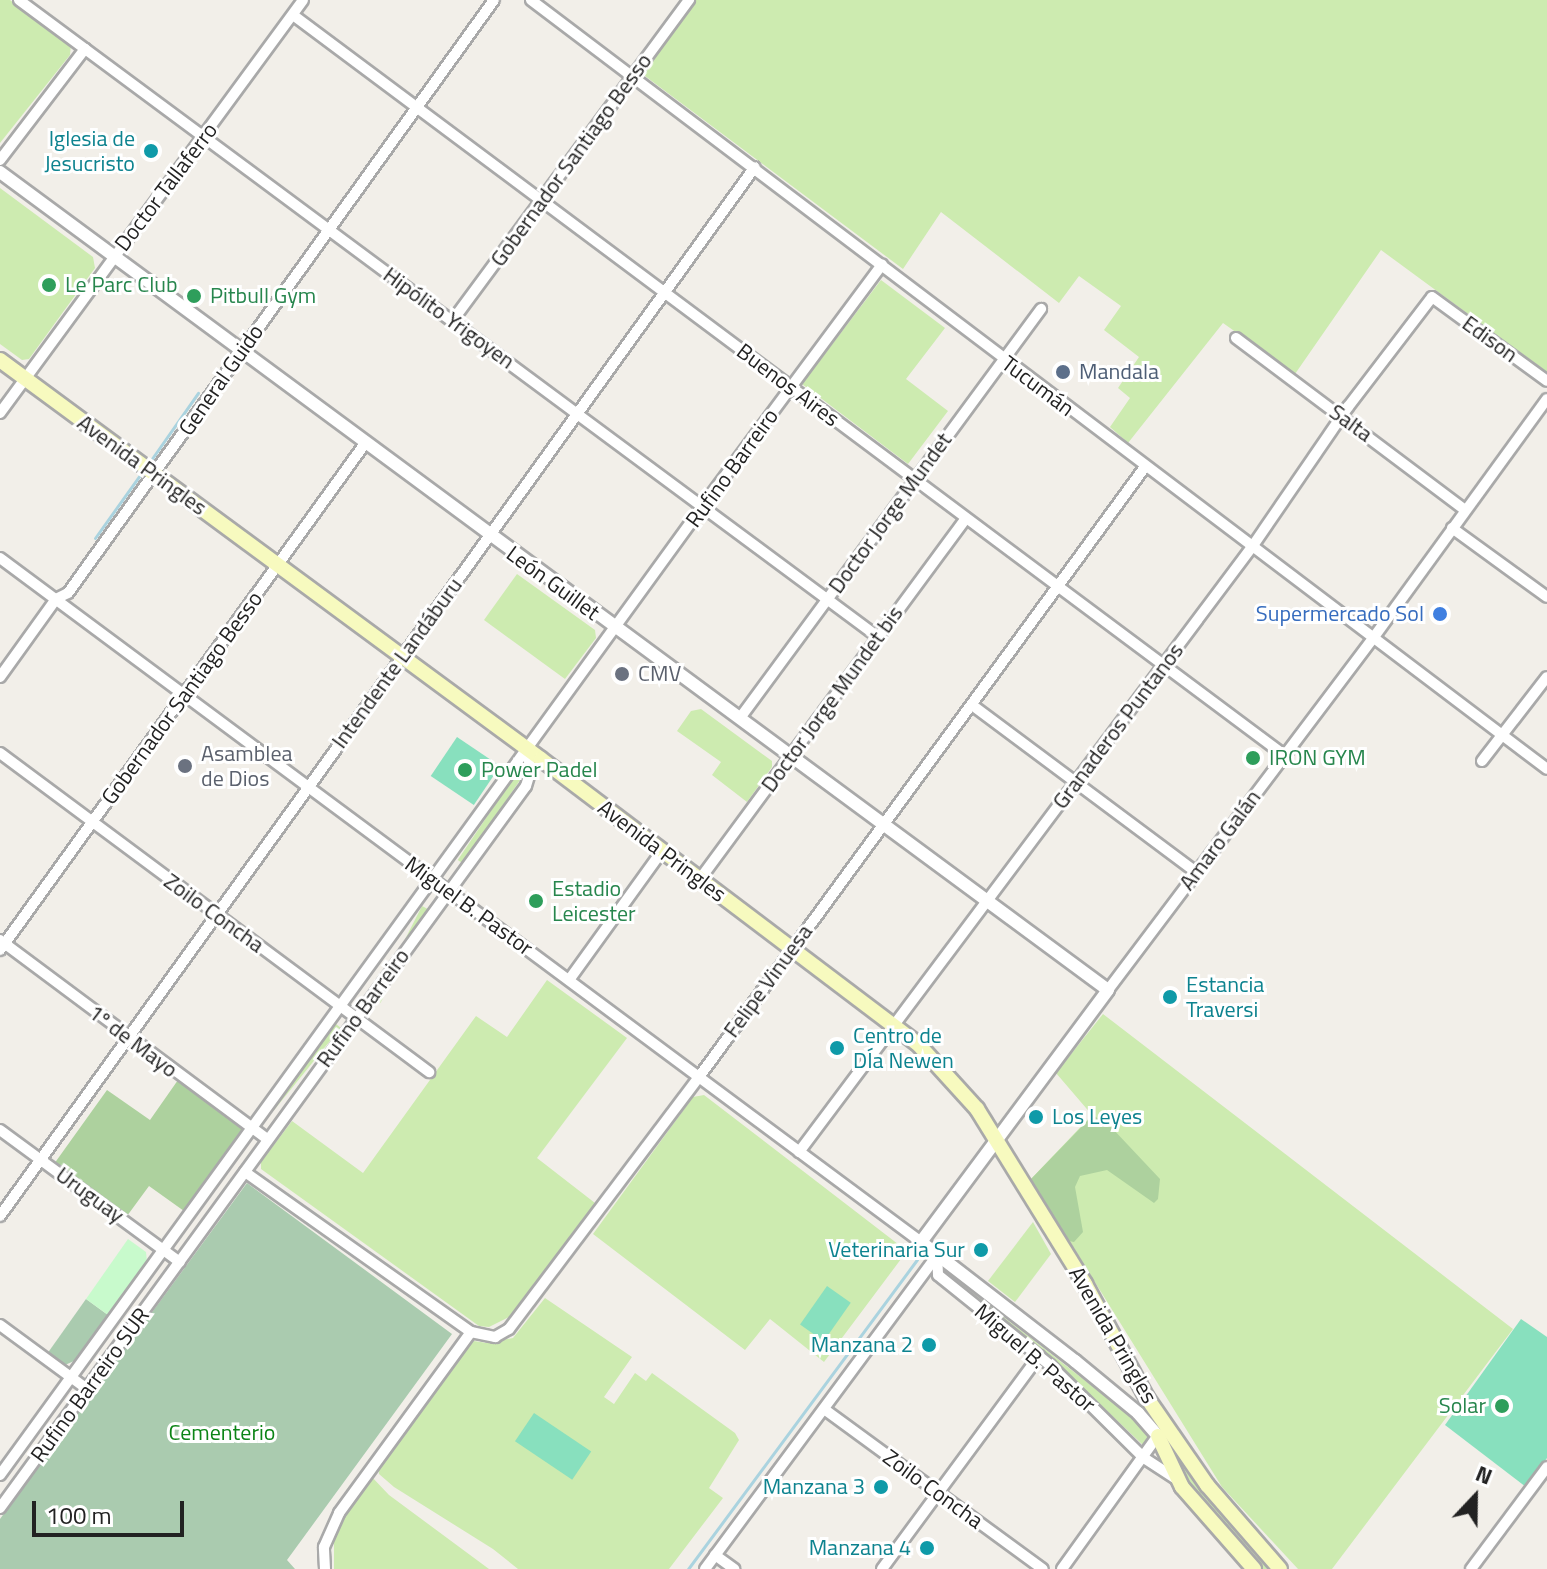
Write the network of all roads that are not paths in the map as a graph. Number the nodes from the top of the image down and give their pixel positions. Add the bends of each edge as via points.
1 (19, 0) edge
2 (303, 0) edge
3 (494, 0) edge
4 (531, 0) edge
5 (689, 0) edge
6 (293, 15) junction
7 (85, 49) junction
8 (633, 75) junction
9 (416, 107) junction
10 (204, 138) junction
11 (0, 160) edge
12 (755, 167) junction
13 (0, 172) edge
14 (543, 201) junction
15 (328, 230) junction
16 (113, 256) junction
17 (882, 265) junction
18 (665, 291) junction
19 (1432, 297) joint
20 (1041, 309) dead end
21 (453, 320) junction
22 (1236, 338) dead end
23 (242, 351) junction
24 (1004, 359) junction
25 (0, 360) edge
26 (25, 379) junction
27 (1547, 381) edge
28 (791, 387) junction
29 (1547, 399) edge
30 (0, 413) edge
31 (577, 413) junction
32 (1342, 417) junction
33 (364, 445) junction
34 (1145, 467) junction
35 (154, 474) junction
36 (914, 481) junction
37 (702, 507) junction
38 (1465, 510) junction
39 (965, 519) junction
40 (1452, 528) junction
41 (489, 536) junction
42 (1252, 547) junction
43 (0, 558) edge
44 (277, 565) junction
45 (1058, 588) junction
46 (1547, 597) edge
47 (56, 599) junction
48 (827, 600) junction
49 (616, 628) junction
50 (878, 637) junction
51 (1374, 637) junction
52 (401, 657) junction
53 (1163, 666) junction
54 (0, 677) edge
55 (1547, 677) edge
56 (185, 694) junction
57 (972, 705) junction
58 (740, 718) junction
59 (1502, 735) junction
60 (528, 750) junction
61 (0, 753) edge
62 (1284, 755) junction
63 (790, 756) junction
64 (1482, 761) dead end
65 (1547, 769) edge
66 (1075, 782) junction
67 (308, 787) junction
68 (92, 823) junction
69 (884, 825) junction
70 (662, 851) junction
71 (1197, 873) junction
72 (700, 879) junction
73 (433, 880) junction
74 (448, 890) junction
75 (986, 901) junction
76 (216, 914) junction
77 (2, 945) edge
78 (792, 947) junction
79 (569, 980) junction
80 (1108, 990) junction
81 (342, 1007) junction
82 (356, 1018) junction
83 (894, 1023) junction
84 (128, 1037) junction
85 (429, 1072) dead end
86 (699, 1077) junction
87 (0, 1130) edge
88 (252, 1130) junction
89 (997, 1137) junction
90 (268, 1140) junction
91 (799, 1152) junction
92 (40, 1159) junction
93 (245, 1172) junction
94 (0, 1216) edge
95 (921, 1242) junction
96 (165, 1250) junction
97 (937, 1255) junction
98 (180, 1262) junction
99 (0, 1325) edge
100 (471, 1332) junction
101 (1039, 1356) junction
102 (72, 1378) junction
103 (87, 1389) junction
104 (824, 1409) junction
105 (1162, 1430) junction
106 (1144, 1458) junction
107 (1547, 1467) edge
108 (0, 1475) edge
109 (1176, 1479) junction
110 (937, 1492) junction
111 (0, 1508) edge
112 (715, 1555) junction
113 (325, 1569) edge
114 (705, 1569) edge
115 (734, 1569) edge
116 (882, 1569) edge
117 (1043, 1569) edge
118 (1062, 1569) edge
119 (1254, 1569) edge
120 (1280, 1569) edge
121 (1471, 1569) edge

1 - 7 street, Hipólito Yrigoyen
2 - 6 street, Doctor Tallaferro
3 - 9 street, General Guido
4 - 8 street, Tucumán
5 - 8 street, Gobernador Santiago Besso
6 - 9 street, Buenos Aires
6 - 10 street, Doctor Tallaferro
7 - 10 street, Hipólito Yrigoyen
7 - 11 street
8 - 12 street, Tucumán
8 - 14 street, Gobernador Santiago Besso
9 - 14 street, Buenos Aires
9 - 15 street, General Guido
10 - 15 street, Hipólito Yrigoyen
10 - 16 street, Doctor Tallaferro
12 - 17 street, Tucumán
12 - 18 street, Intendente Landáburu
13 - 16 street, León Guillet
14 - 18 street, Buenos Aires
14 - 21 street, Gobernador Santiago Besso
15 - 21 street, Hipólito Yrigoyen
15 - 23 street, General Guido
16 - 23 street, León Guillet
16 - 26 street, Doctor Tallaferro
17 - 24 street, Tucumán
17 - 28 street, Rufino Barreiro
18 - 28 street, Buenos Aires
18 - 31 street, Intendente Landáburu
19 - 27 street, Edison
19 - 32 street, Granaderos Puntanos
20 - 24 street, Doctor Jorge Mundet
21 - 31 street, Hipólito Yrigoyen
22 - 32 street, Salta
23 - 33 street, León Guillet
23 - 35 street, General Guido
24 - 34 street, Tucumán
24 - 36 street, Doctor Jorge Mundet
25 - 26 main road, Avenida Pringles
26 - 30 street, Doctor Tallaferro
26 - 35 main road, Avenida Pringles
28 - 36 street, Buenos Aires
28 - 37 street, Rufino Barreiro
29 - 38 street, Amaro Galán
31 - 37 street, Hipólito Yrigoyen
31 - 41 street, Intendente Landáburu
32 - 38 street, Salta
32 - 42 street, Granaderos Puntanos
33 - 41 street, León Guillet
33 - 44 street, Gobernador Santiago Besso
34 - 42 street, Tucumán
34 - 45 street, Felipe Vinuesa
35 - 44 main road, Avenida Pringles
35 - 47 street, General Guido via 68,593
36 - 39 street, Buenos Aires
36 - 48 street, Doctor Jorge Mundet
37 - 48 street, Hipólito Yrigoyen
37 - 49 street, Rufino Barreiro
38 - 40 street, Amaro Galán
39 - 45 street, Buenos Aires
39 - 50 street, Doctor Jorge Mundet bis
40 - 46 street
40 - 51 street, Amaro Galán
41 - 49 street, León Guillet
41 - 52 street, Intendente Landáburu
42 - 51 street, Tucumán
42 - 53 street, Granaderos Puntanos
43 - 47 street, Miguel B. Pastor
44 - 52 main road, Avenida Pringles
44 - 56 street, Gobernador Santiago Besso
45 - 53 street, Buenos Aires
45 - 57 street, Felipe Vinuesa
47 - 54 street, General Guido
47 - 56 street, Miguel B. Pastor
48 - 50 street, Hipólito Yrigoyen
48 - 58 street, Doctor Jorge Mundet
49 - 58 street, León Guillet
49 - 60 street, Rufino Barreiro
50 - 63 street, Doctor Jorge Mundet bis
51 - 59 street, Tucumán
51 - 62 street, Amaro Galán
52 - 60 main road, Avenida Pringles
52 - 67 street, Intendente Landáburu
53 - 62 street, Buenos Aires
53 - 66 street, Granaderos Puntanos
55 - 59 street
56 - 67 street, Miguel B. Pastor
56 - 68 street, Gobernador Santiago Besso
57 - 66 street
57 - 69 street, Felipe Vinuesa
58 - 63 street, León Guillet
59 - 64 street
59 - 65 street, Tucumán
60 - 70 main road, Avenida Pringles
60 - 73 street, Rufino Barreiro
60 - 74 street, Rufino Barreiro via 526,786
61 - 68 street, Zoilo Concha
62 - 71 street, Amaro Galán
63 - 69 street, León Guillet
63 - 72 street, Doctor Jorge Mundet bis
66 - 71 street
66 - 75 street, Granaderos Puntanos
67 - 73 street, Miguel B. Pastor
67 - 76 street, Intendente Landáburu
68 - 76 street, Zoilo Concha
68 - 77 street, Gobernador Santiago Besso
69 - 75 street, León Guillet
69 - 78 street, Felipe Vinuesa
70 - 72 main road, Avenida Pringles
70 - 79 street
71 - 80 street, Amaro Galán
72 - 78 main road, Avenida Pringles
73 - 74 street, Miguel B. Pastor
73 - 81 street, Rufino Barreiro
74 - 79 street, Miguel B. Pastor
74 - 82 street, Rufino Barreiro
75 - 80 street, León Guillet
75 - 83 street, Granaderos Puntanos
76 - 81 street, Zoilo Concha
76 - 84 street, Intendente Landáburu
77 - 84 street, 1º de Mayo
78 - 83 main road, Avenida Pringles
78 - 86 street, Felipe Vinuesa
79 - 86 street, Miguel B. Pastor
80 - 89 street, Amaro Galán
81 - 82 street, Zoilo Concha
81 - 88 street, Rufino Barreiro
82 - 85 street, Zoilo Concha
82 - 90 street, Rufino Barreiro
83 - 89 main road, Avenida Pringles via 959,1086
83 - 91 street, Granaderos Puntanos
84 - 88 street, 1º de Mayo
84 - 92 street, Intendente Landáburu
86 - 91 street, Miguel B. Pastor
86 - 100 street, Felipe Vinuesa via 509,1329 495,1337
87 - 92 street, Uruguay
88 - 90 street, 1º de Mayo
88 - 96 street, Rufino Barreiro
89 - 95 street, Amaro Galán
89 - 105 main road, Avenida Pringles
90 - 93 street, Rufino Barreiro
91 - 95 street, Miguel B. Pastor
92 - 94 street, Intendente Landáburu
92 - 96 street, Uruguay
93 - 98 street, Rufino Barreiro
93 - 100 street
95 - 97 street, Miguel B. Pastor
96 - 98 street, Uruguay
96 - 102 street, Rufino Barreiro SUR
97 - 101 street, Miguel B. Pastor via 938,1275
97 - 104 street
97 - 105 street, Miguel B. Pastor
98 - 103 street, Rufino Barreiro SUR
99 - 102 street
100 - 113 street via 329,1532
101 - 106 street, Miguel B. Pastor
101 - 110 street
102 - 103 street
102 - 108 street, Rufino Barreiro SUR
103 - 111 street, Rufino Barreiro SUR
104 - 110 street, Zoilo Concha
104 - 112 street
105 - 106 street
105 - 109 main road
105 - 120 main road
106 - 109 street, Miguel B. Pastor
106 - 118 street
107 - 121 street
109 - 119 main road
110 - 116 street
110 - 117 street, Zoilo Concha
112 - 114 street
112 - 115 street

